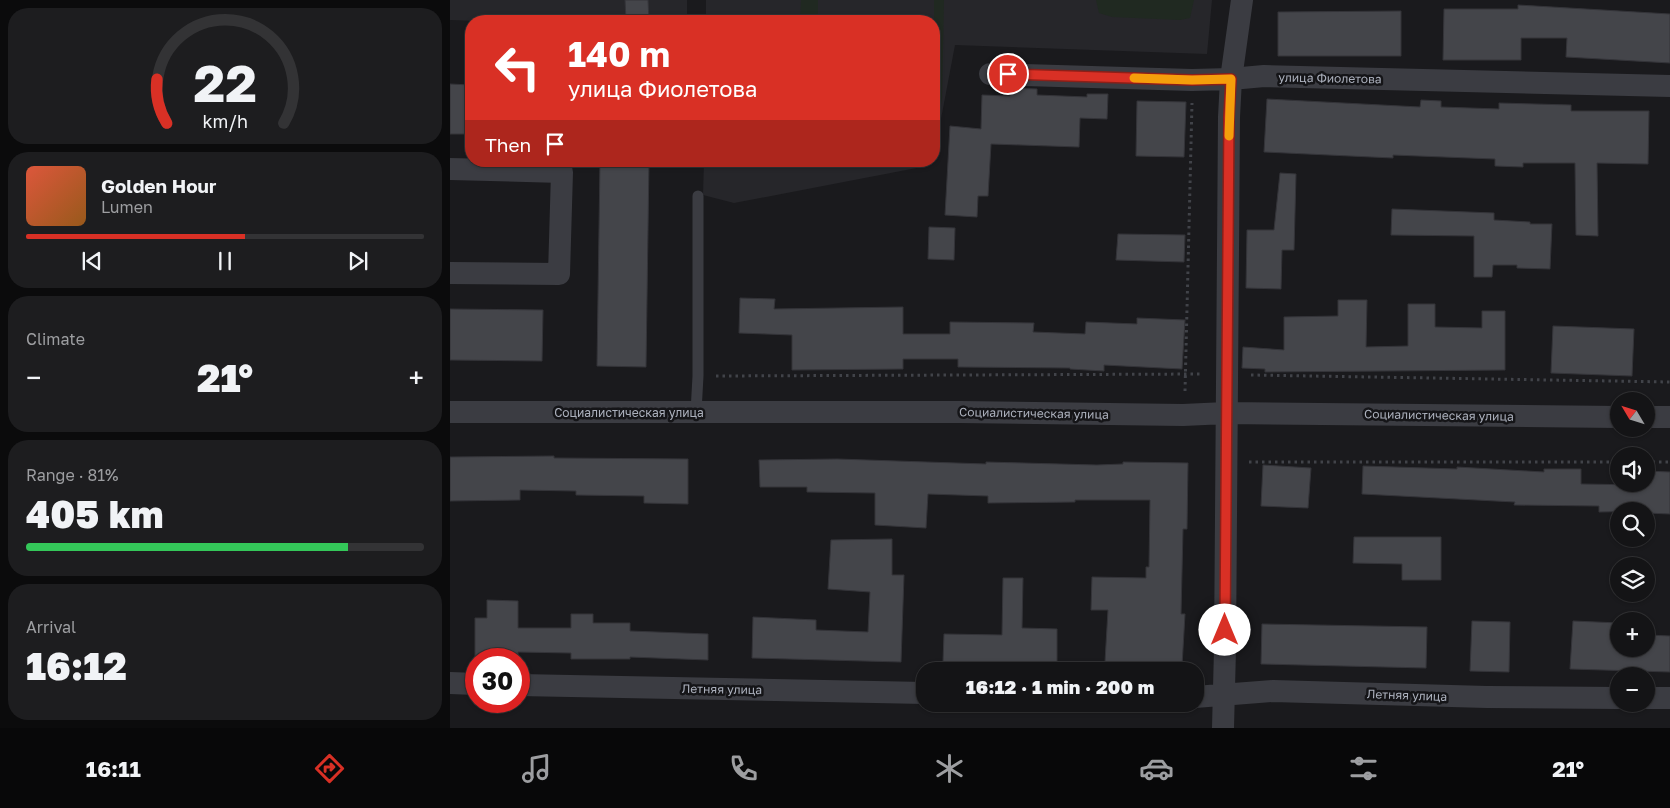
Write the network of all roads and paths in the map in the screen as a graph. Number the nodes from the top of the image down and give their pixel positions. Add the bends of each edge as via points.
1 (1242, 0) edge
2 (990, 74) dead end
3 (1231, 79) junction
4 (1192, 80) junction
5 (1670, 86) edge
6 (450, 169) edge
7 (698, 196) dead end
8 (450, 273) edge
9 (1186, 374) junction
10 (1227, 374) junction
11 (698, 376) junction
12 (1670, 382) edge
13 (450, 412) edge
14 (696, 412) junction
15 (1226, 413) junction
16 (1183, 414) junction
17 (1610, 417) edge
18 (1655, 417) edge
19 (1670, 417) edge
20 (1226, 462) junction
21 (1610, 462) edge
22 (1655, 462) edge
23 (1670, 462) edge
24 (450, 683) edge
25 (465, 684) edge
26 (530, 685) edge
27 (916, 693) edge
28 (1224, 695) junction
29 (1204, 696) edge
30 (1610, 698) edge
31 (1655, 698) edge
32 (1670, 698) edge
33 (1223, 728) edge

1 - 3 street
2 - 4 street, улица Фиолетова
3 - 4 street, улица Фиолетова
3 - 5 street, улица Фиолетова via 1264,76
3 - 10 street
4 - 9 path
6 - 8 street via 562,172 559,274
7 - 11 lane
9 - 10 path
9 - 11 path
9 - 16 path
10 - 12 path
10 - 15 street
11 - 14 lane
13 - 14 street, Социалистическая улица
14 - 16 street, Социалистическая улица
15 - 16 street, Социалистическая улица
15 - 17 street, Социалистическая улица
15 - 20 street
18 - 19 street
20 - 21 path
20 - 28 street
22 - 23 path
24 - 25 street
26 - 27 street, Летняя улица
28 - 29 street, Летняя улица
28 - 30 street, Летняя улица via 1273,691
28 - 33 street
31 - 32 street

